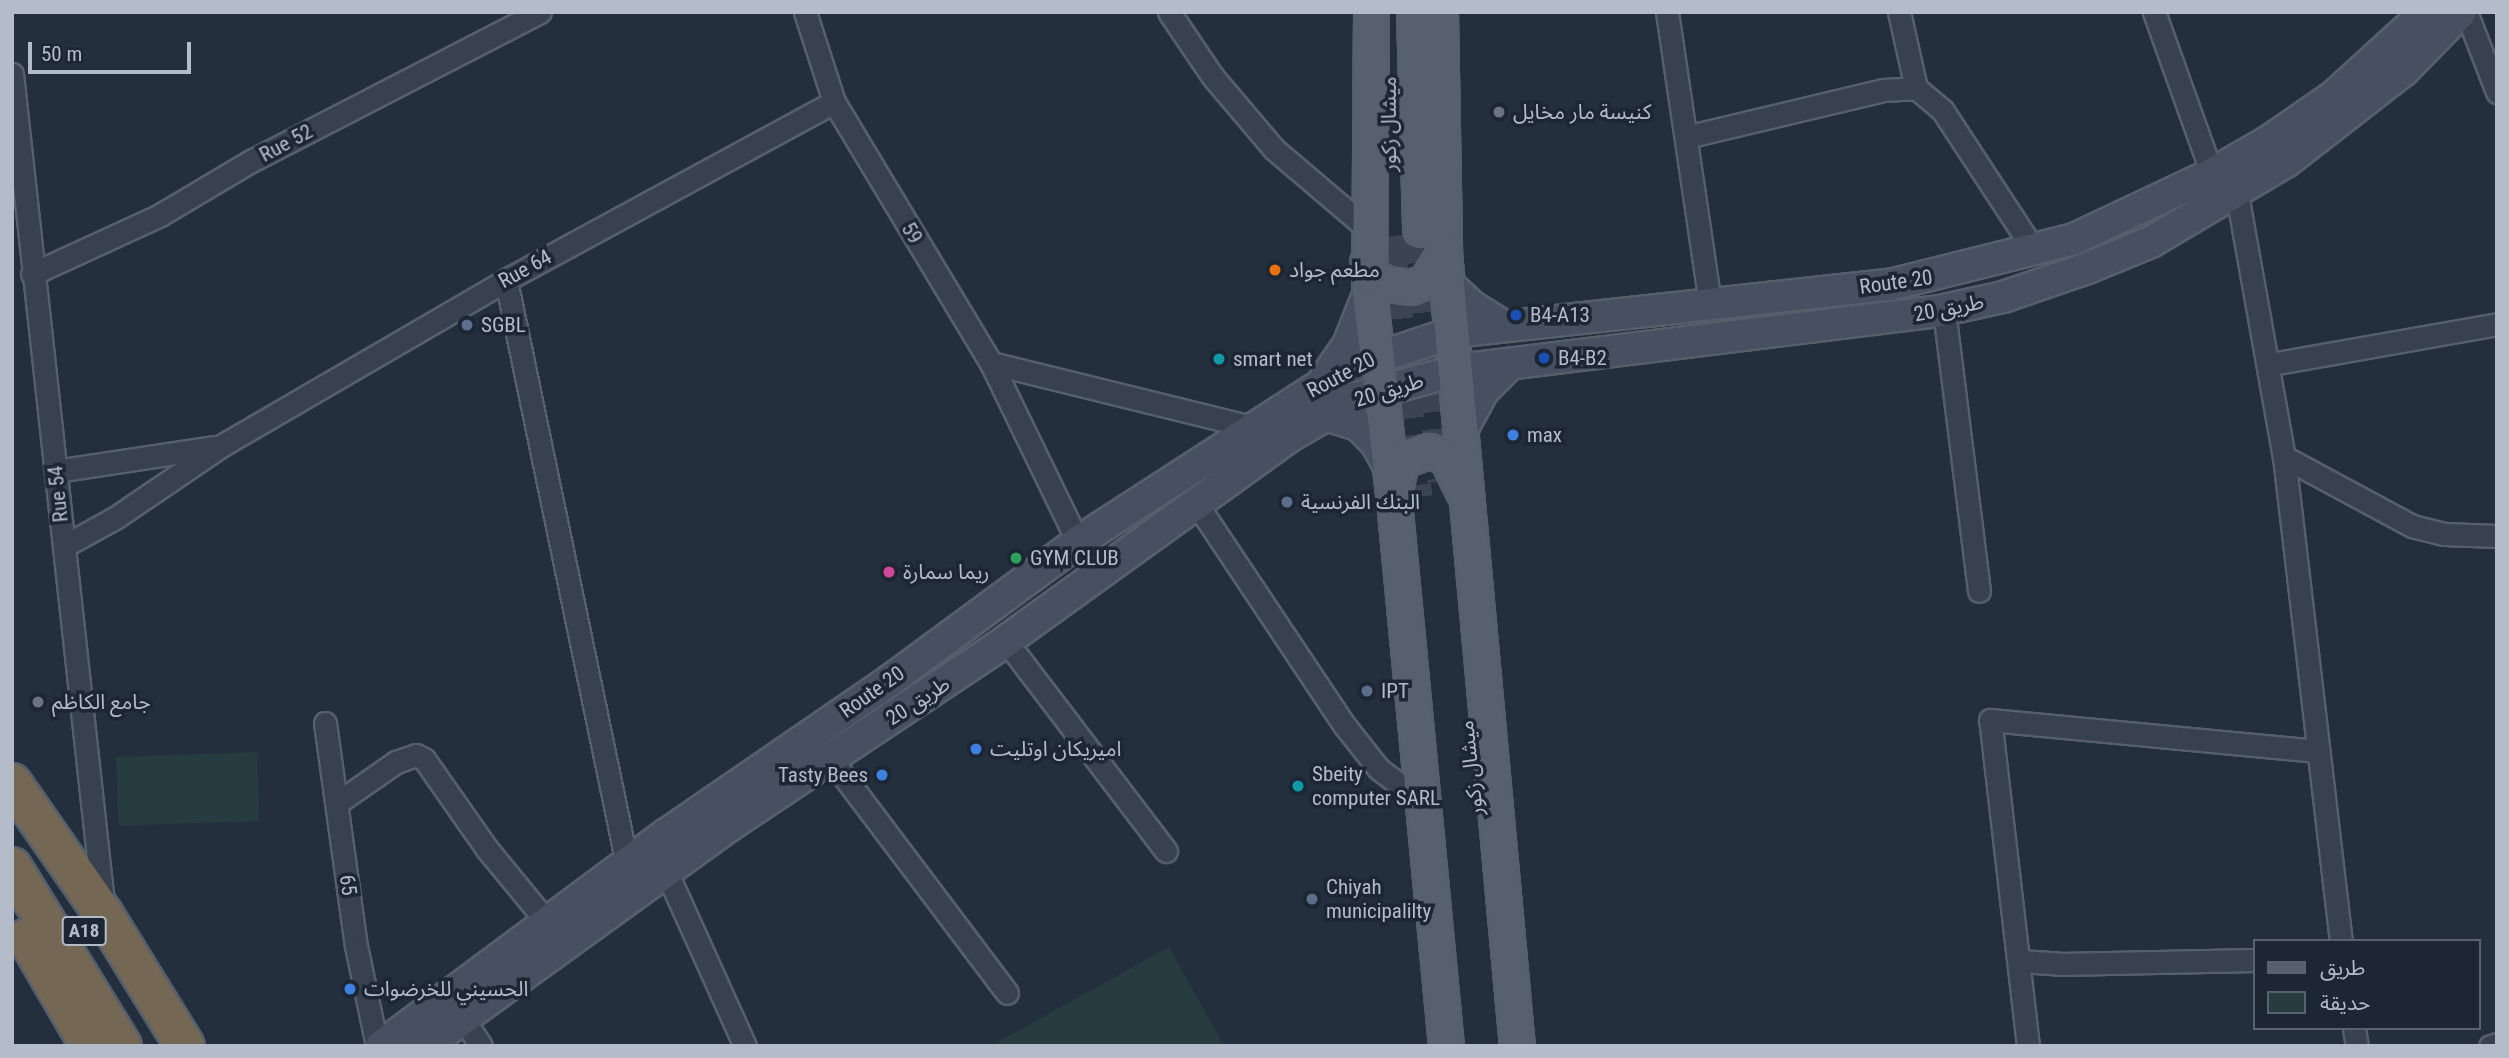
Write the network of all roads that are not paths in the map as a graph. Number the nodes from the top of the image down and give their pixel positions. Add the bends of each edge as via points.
1 (540, 12) edge
2 (805, 12) edge
3 (1169, 12) edge
4 (1371, 12) edge
5 (1390, 12) edge
6 (1414, 12) edge
7 (1440, 12) edge
8 (1667, 12) edge
9 (1899, 12) edge
10 (2154, 12) edge
11 (2426, 12) edge
12 (2461, 12) edge
13 (2466, 12) edge
14 (12, 74) edge
15 (1916, 89) junction
16 (2497, 92) edge
17 (834, 102) junction
18 (1686, 137) junction
19 (2212, 174) junction
20 (2236, 194) junction
21 (19, 224) edge
22 (1392, 231) junction
23 (2034, 250) junction
24 (1446, 268) junction
25 (32, 274) junction
26 (1368, 277) junction
27 (506, 279) junction
28 (1710, 302) junction
29 (1944, 310) junction
30 (2497, 324) edge
31 (1478, 329) junction
32 (1378, 354) junction
33 (991, 363) junction
34 (2271, 364) junction
35 (1483, 367) junction
36 (1347, 368) junction
37 (1321, 383) junction
38 (1368, 394) junction
39 (1325, 415) junction
40 (1251, 427) junction
41 (1463, 428) junction
42 (221, 446) junction
43 (2284, 457) junction
44 (1387, 463) junction
45 (56, 471) junction
46 (1430, 498) junction
47 (1196, 503) junction
48 (2497, 536) edge
49 (1078, 542) junction
50 (64, 546) junction
51 (1979, 591) dead end
52 (1006, 641) junction
53 (326, 723) dead end
54 (2318, 751) junction
55 (830, 758) junction
56 (12, 783) edge
57 (1421, 801) junction
58 (337, 803) junction
59 (12, 818) edge
60 (1166, 851) dead end
61 (627, 864) junction
62 (12, 867) edge
63 (666, 871) junction
64 (12, 915) edge
65 (104, 915) junction
66 (547, 922) junction
67 (2341, 939) edge
68 (24, 953) edge
69 (2254, 960) edge
70 (2021, 961) junction
71 (1007, 993) dead end
72 (463, 1019) junction
73 (2497, 1044) edge
74 (90, 1046) edge
75 (122, 1046) edge
76 (153, 1046) edge
77 (185, 1046) edge
78 (379, 1046) edge
79 (425, 1046) edge
80 (481, 1046) edge
81 (745, 1046) edge
82 (1446, 1046) edge
83 (1467, 1046) edge
84 (1498, 1046) edge
85 (1517, 1046) edge
86 (2028, 1046) edge
87 (2490, 1046) edge

1 - 25 street, Rue 52 via 251,161 160,215
2 - 17 street, 59
3 - 22 street via 1213,77 1274,149
4 - 22 main road
5 - 22 main road, ميشال زكور
6 - 22 main road, ميشال زكور
7 - 24 main road
8 - 18 street
9 - 15 street
10 - 19 street
11 - 19 main road, Route 20 via 2334,96
12 - 20 main road, طريق 20 via 2404,70 2345,120
13 - 16 street
14 - 21 street, Rue 54
15 - 18 street via 1883,90
15 - 23 street via 1943,111
17 - 27 street, Rue 64
17 - 33 street, 59
18 - 28 street
19 - 23 main road, Route 20 via 2074,239
20 - 29 main road, طريق 20 via 2151,242 2085,269 2003,298
20 - 34 street
21 - 25 street, Rue 54
22 - 26 main road
23 - 28 main road, Route 20 via 1890,285
24 - 26 main road via 1411,287
24 - 31 main road
24 - 31 main road via 1473,307
25 - 45 street, Rue 54
26 - 32 main road
26 - 37 main road via 1348,345
27 - 42 street, Rue 64
27 - 61 street
28 - 31 main road, Route 20
29 - 35 main road, طريق 20
29 - 51 street
30 - 34 street
31 - 32 main road, Route 20
31 - 35 main road
32 - 36 main road, Route 20
32 - 38 main road
33 - 40 street
33 - 49 street, 59
34 - 43 street
35 - 38 main road, طريق 20
35 - 41 main road
35 - 41 main road via 1483,391
36 - 37 main road, Route 20
36 - 38 main road via 1362,379
37 - 40 main road, Route 20
38 - 39 main road, طريق 20
38 - 44 main road
39 - 44 main road via 1358,425
39 - 47 main road, طريق 20
40 - 49 main road, Route 20
41 - 46 main road
42 - 45 street, Rue 64
42 - 50 street, Rue 64 via 115,518
43 - 48 street via 2413,526 2444,534
43 - 54 street
44 - 46 main road
45 - 50 street, Rue 54
46 - 57 main road
46 - 83 main road, ميشال زكور
46 - 84 main road, ميشال زكور
46 - 85 main road
47 - 52 main road, طريق 20
47 - 57 street via 1277,631 1345,726 1379,769
49 - 61 main road, Route 20
50 - 65 street, Rue 54
52 - 55 main road, طريق 20
52 - 60 street
53 - 58 street, 65
54 - 67 street
54 - 70 street via 1990,720
55 - 63 main road, طريق 20
55 - 71 street
56 - 65 highway
57 - 82 main road
58 - 66 street via 396,762 416,755 424,759 487,849
58 - 78 street, 65 via 356,946
59 - 76 highway, A18
61 - 66 main road, Route 20
62 - 75 highway, A18
63 - 72 main road, طريق 20
63 - 81 street
64 - 68 highway
65 - 77 highway
66 - 78 main road, Route 20
68 - 74 highway
69 - 70 street
70 - 86 street
72 - 79 main road, طريق 20
72 - 80 street
73 - 87 street

